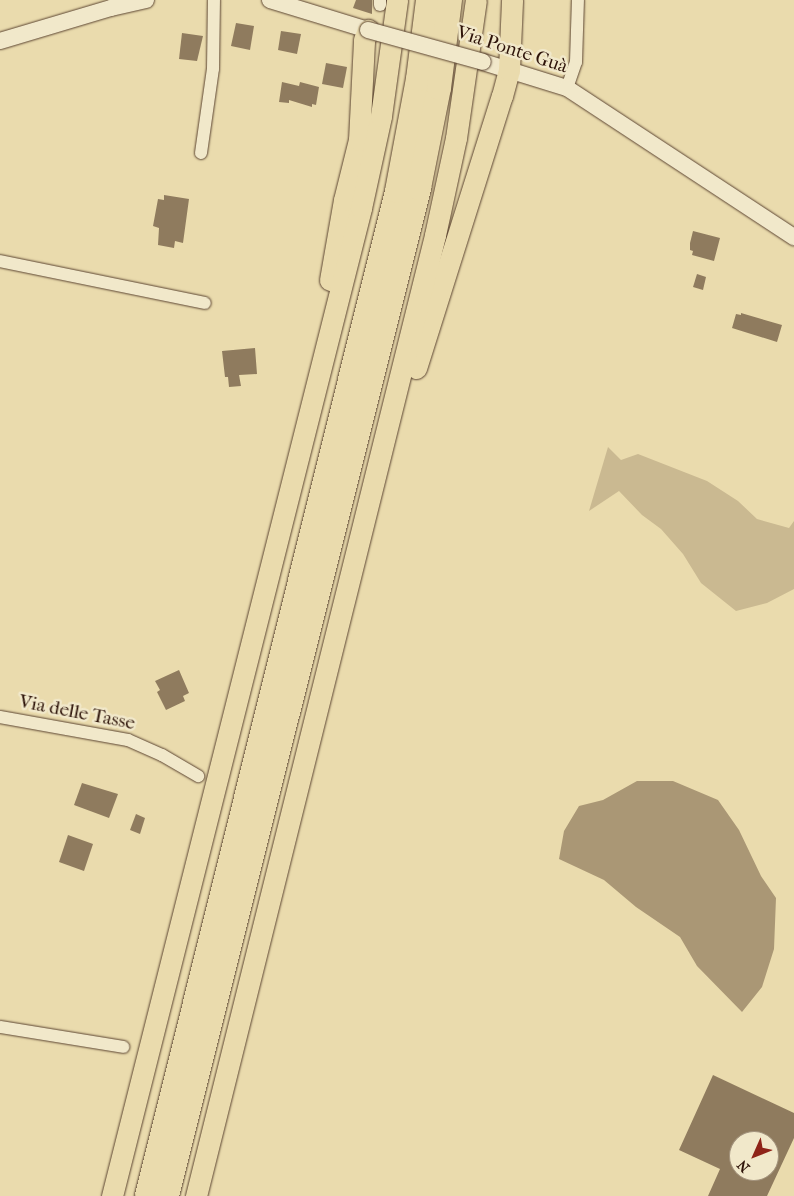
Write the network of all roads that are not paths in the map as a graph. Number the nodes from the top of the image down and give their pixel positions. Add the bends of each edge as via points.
1 (146, 0) edge
2 (214, 0) edge
3 (270, 0) edge
4 (428, 0) edge
5 (450, 0) edge
6 (476, 0) edge
7 (512, 0) edge
8 (578, 0) edge
9 (386, 2) edge
10 (368, 30) junction
11 (0, 41) edge
12 (509, 70) junction
13 (567, 88) junction
14 (201, 153) dead end
15 (794, 237) edge
16 (0, 262) edge
17 (205, 303) dead end
18 (287, 501) junction
19 (364, 524) junction
20 (0, 717) edge
21 (198, 776) dead end
22 (0, 1027) edge
23 (123, 1047) dead end
24 (112, 1196) edge
25 (147, 1196) edge
26 (167, 1196) edge
27 (196, 1196) edge

1 - 11 street
2 - 14 street via 213,69
3 - 10 street, Via Ponte Guà
4 - 25 highway via 418,80 397,190
5 - 26 highway via 439,88 419,188
6 - 19 highway via 446,187
7 - 12 highway
8 - 13 street via 576,62
9 - 18 highway via 381,116
10 - 12 street, Via Ponte Guà, bridge
10 - 18 highway via 364,40 360,140 344,200 314,360 299,421
12 - 13 street, Via Ponte Guà
12 - 19 highway
13 - 15 street, Via Ponte Guà
16 - 17 street
18 - 24 highway
19 - 27 highway
20 - 21 street, Via delle Tasse via 128,740
22 - 23 street

